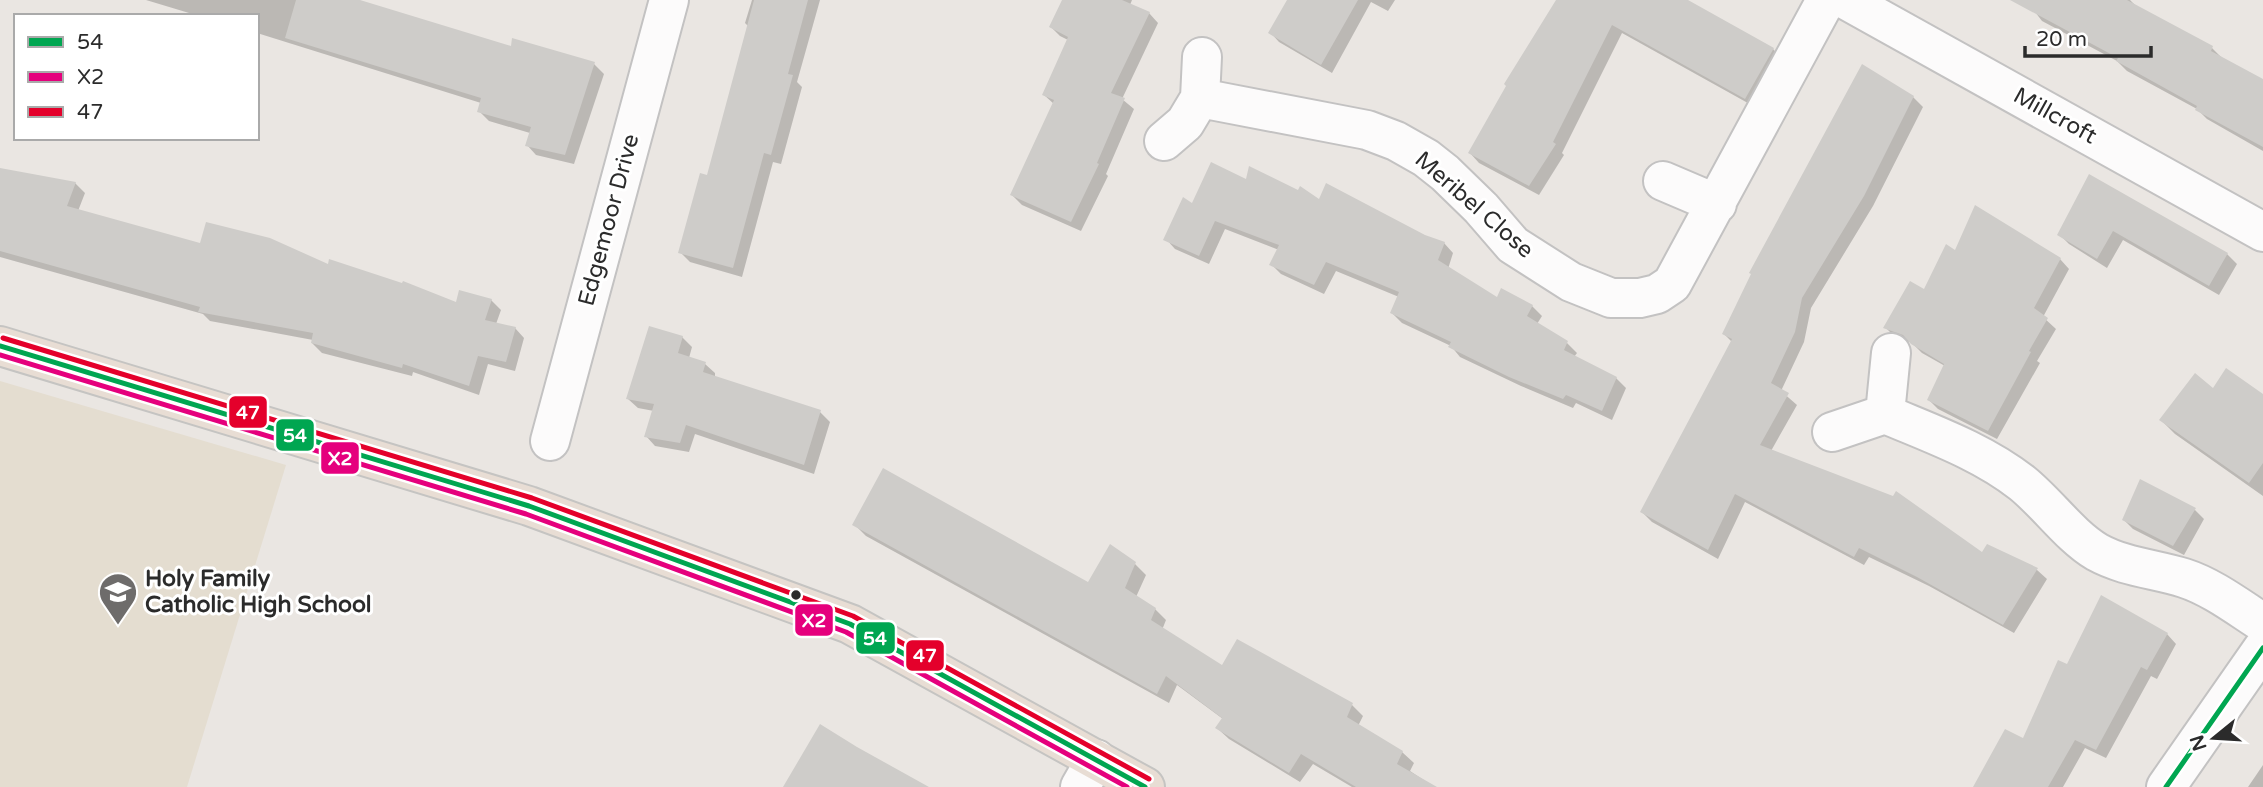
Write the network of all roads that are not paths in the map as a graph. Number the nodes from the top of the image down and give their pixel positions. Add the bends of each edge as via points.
1 (1826, 0) edge
2 (1846, 0) edge
3 (660, 2) edge
4 (1202, 57) dead end
5 (1200, 99) junction
6 (1164, 141) dead end
7 (1663, 181) dead end
8 (1717, 204) junction
9 (2263, 232) edge
10 (0, 346) edge
11 (1891, 353) dead end
12 (1885, 414) junction
13 (1832, 432) dead end
14 (550, 441) dead end
15 (2263, 623) edge
16 (2263, 648) edge
17 (1088, 773) edge
18 (1145, 787) edge
19 (2166, 787) edge

1 - 8 street, Meribel Close
2 - 9 street, Millcroft
3 - 14 street, Edgemoor Drive
4 - 5 street
5 - 6 street via 1185,123
5 - 8 street, Meribel Close via 1367,130 1396,141 1445,173 1513,245 1571,282 1611,298 1640,298 1672,284
7 - 8 street
10 - 17 highway via 529,506 850,624
11 - 12 street
12 - 13 street
12 - 15 street via 1991,461 2109,558 2186,579
16 - 19 street
17 - 18 highway

